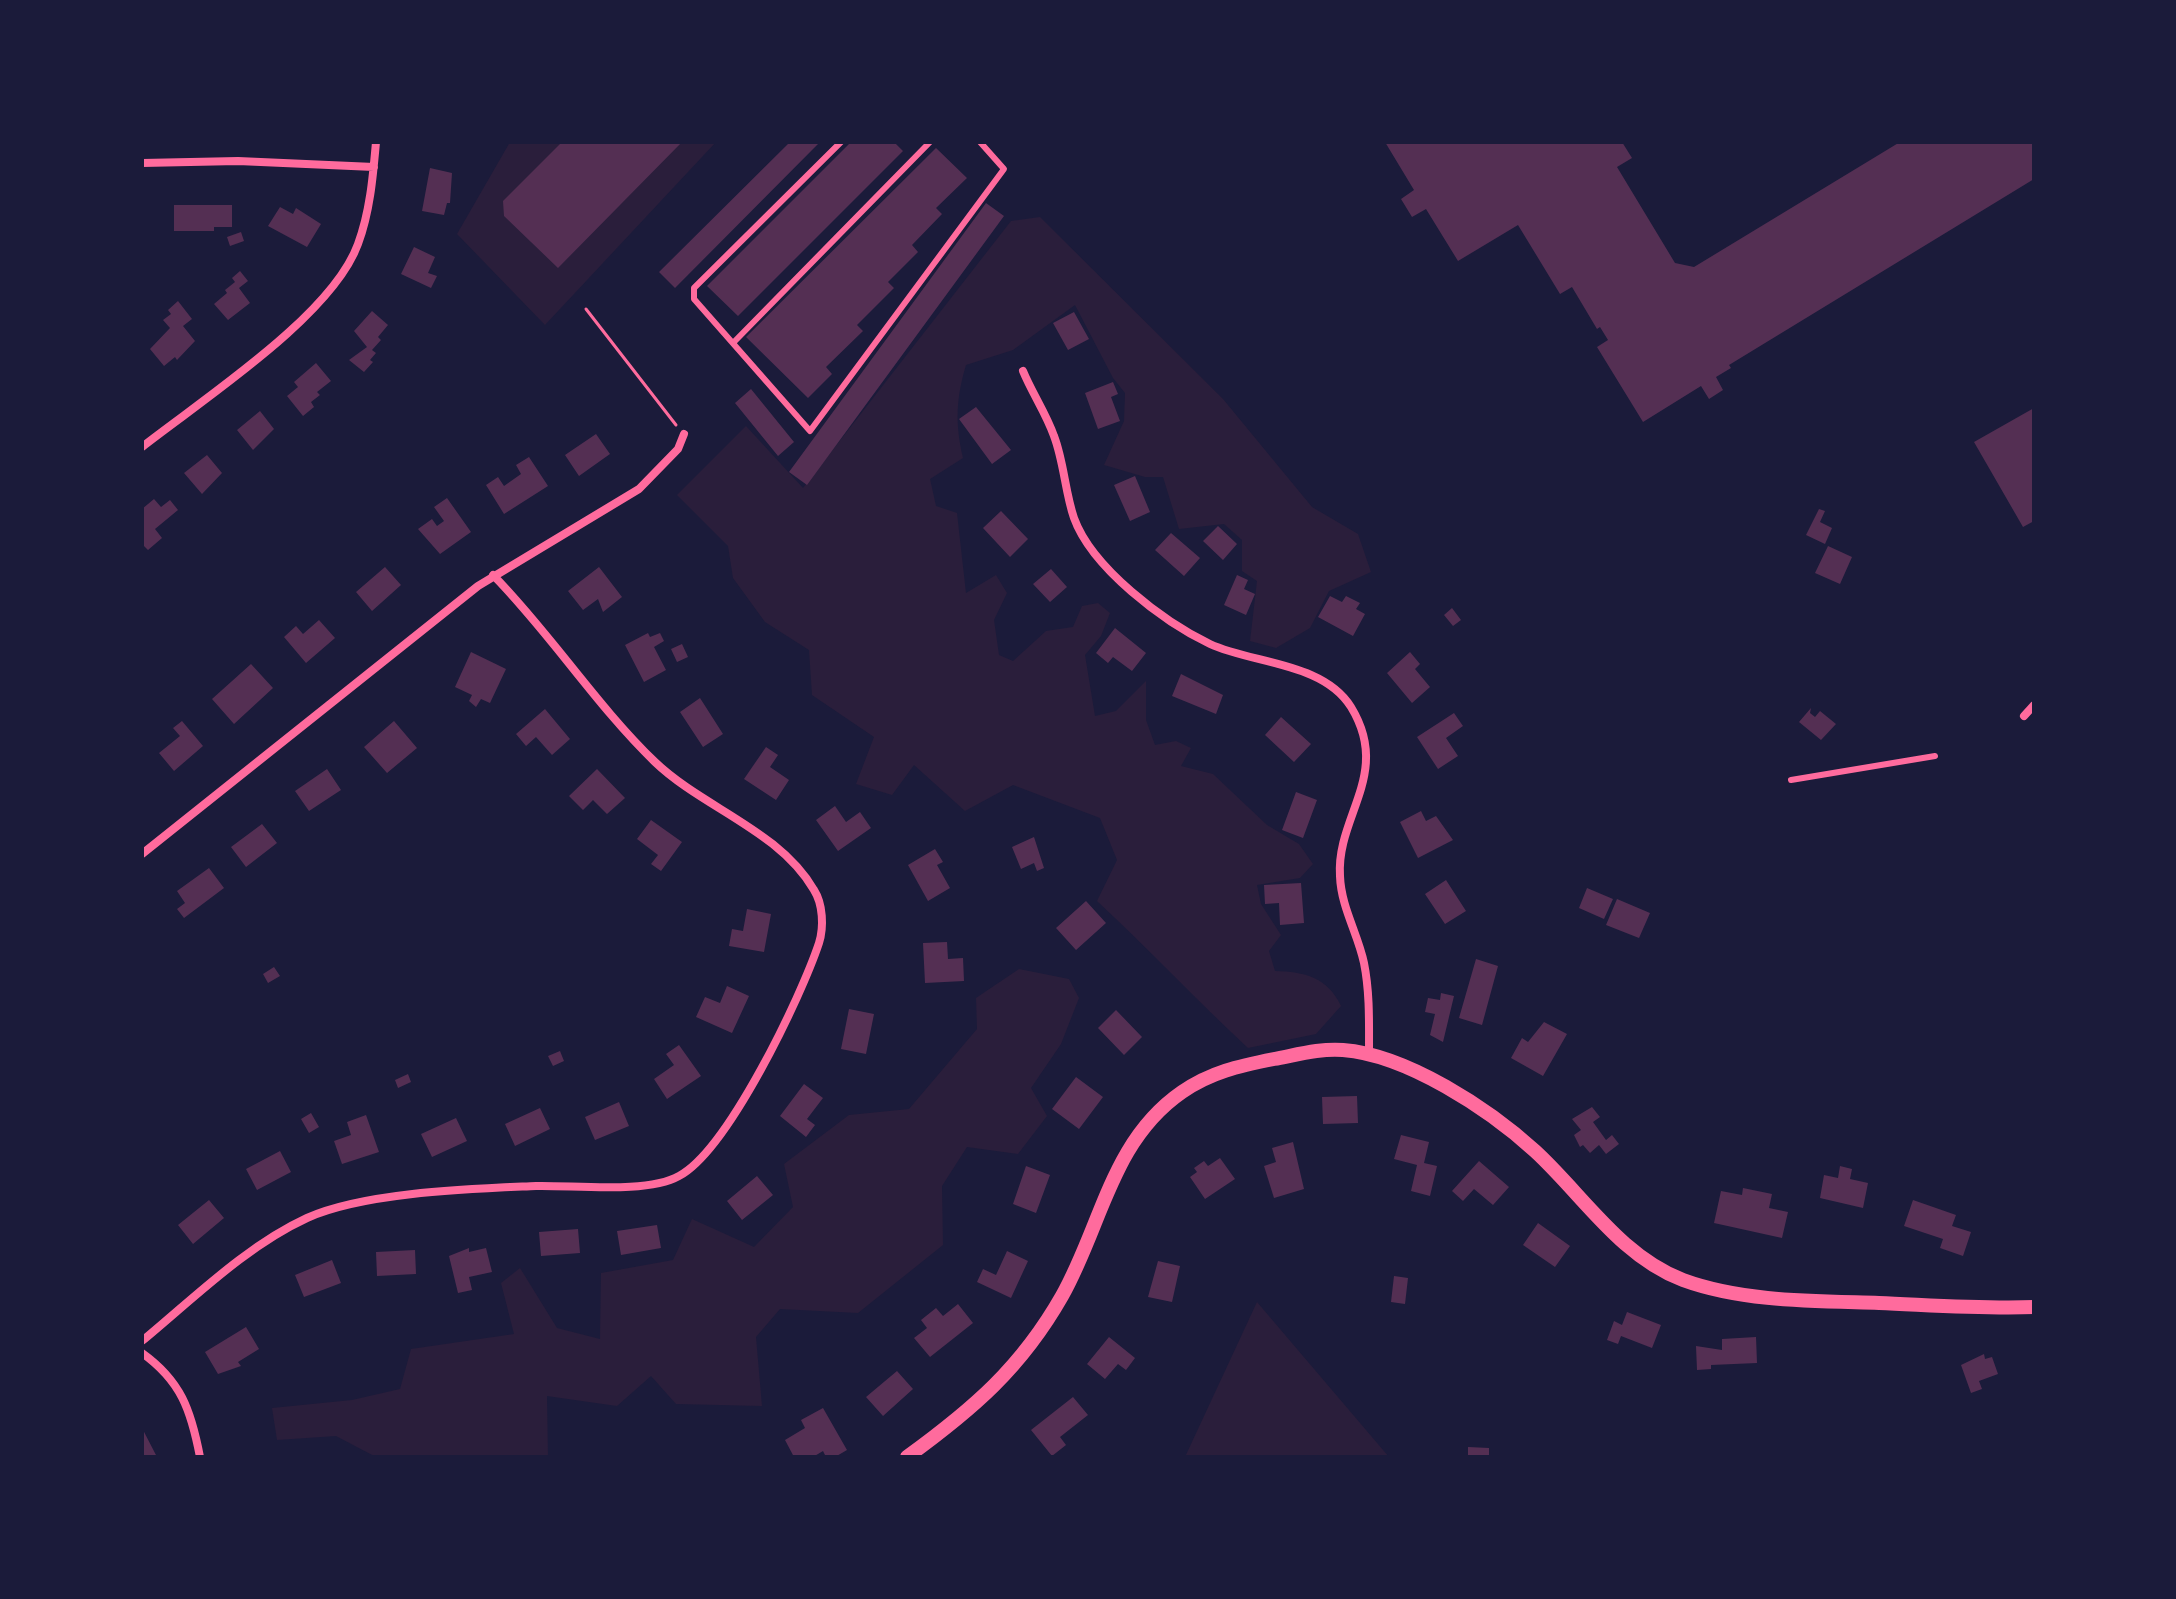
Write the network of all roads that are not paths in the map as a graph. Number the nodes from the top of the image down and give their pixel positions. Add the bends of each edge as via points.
1 (376, 142) edge
2 (841, 142) edge
3 (930, 142) edge
4 (980, 142) edge
5 (142, 163) edge
6 (374, 167) junction
7 (733, 343) junction
8 (1023, 371) dead end
9 (684, 434) road end
10 (142, 447) edge
11 (493, 575) junction
12 (2034, 705) edge
13 (2024, 716) dead end
14 (1935, 756) dead end
15 (1791, 780) dead end
16 (142, 854) edge
17 (1369, 1054) junction
18 (2034, 1307) edge
19 (142, 1341) edge
20 (142, 1353) edge
21 (200, 1457) edge
22 (907, 1457) edge

1 - 6 street
2 - 7 lane via 694,288 694,299
3 - 7 lane
4 - 7 lane via 1004,169 810,431
5 - 6 street
6 - 10 street via 358,245 328,293
8 - 17 street via 1056,439 1080,532 1127,586 1191,634 1317,679 1352,708 1366,770 1340,877 1364,961
9 - 11 street via 678,449 639,489
11 - 16 street
11 - 19 street via 657,764 767,841 804,874 821,909 820,940 801,982 730,1123 679,1177 650,1184 535,1186 358,1201 330,1209 276,1235
12 - 13 street
14 - 15 lane
17 - 18 street via 1482,1108 1534,1151 1616,1236 1681,1279 1732,1293 1831,1301
17 - 22 street via 1304,1053 1211,1074 1151,1118 1115,1172 1063,1293 1037,1337 1010,1373
20 - 21 street via 169,1374 187,1407

